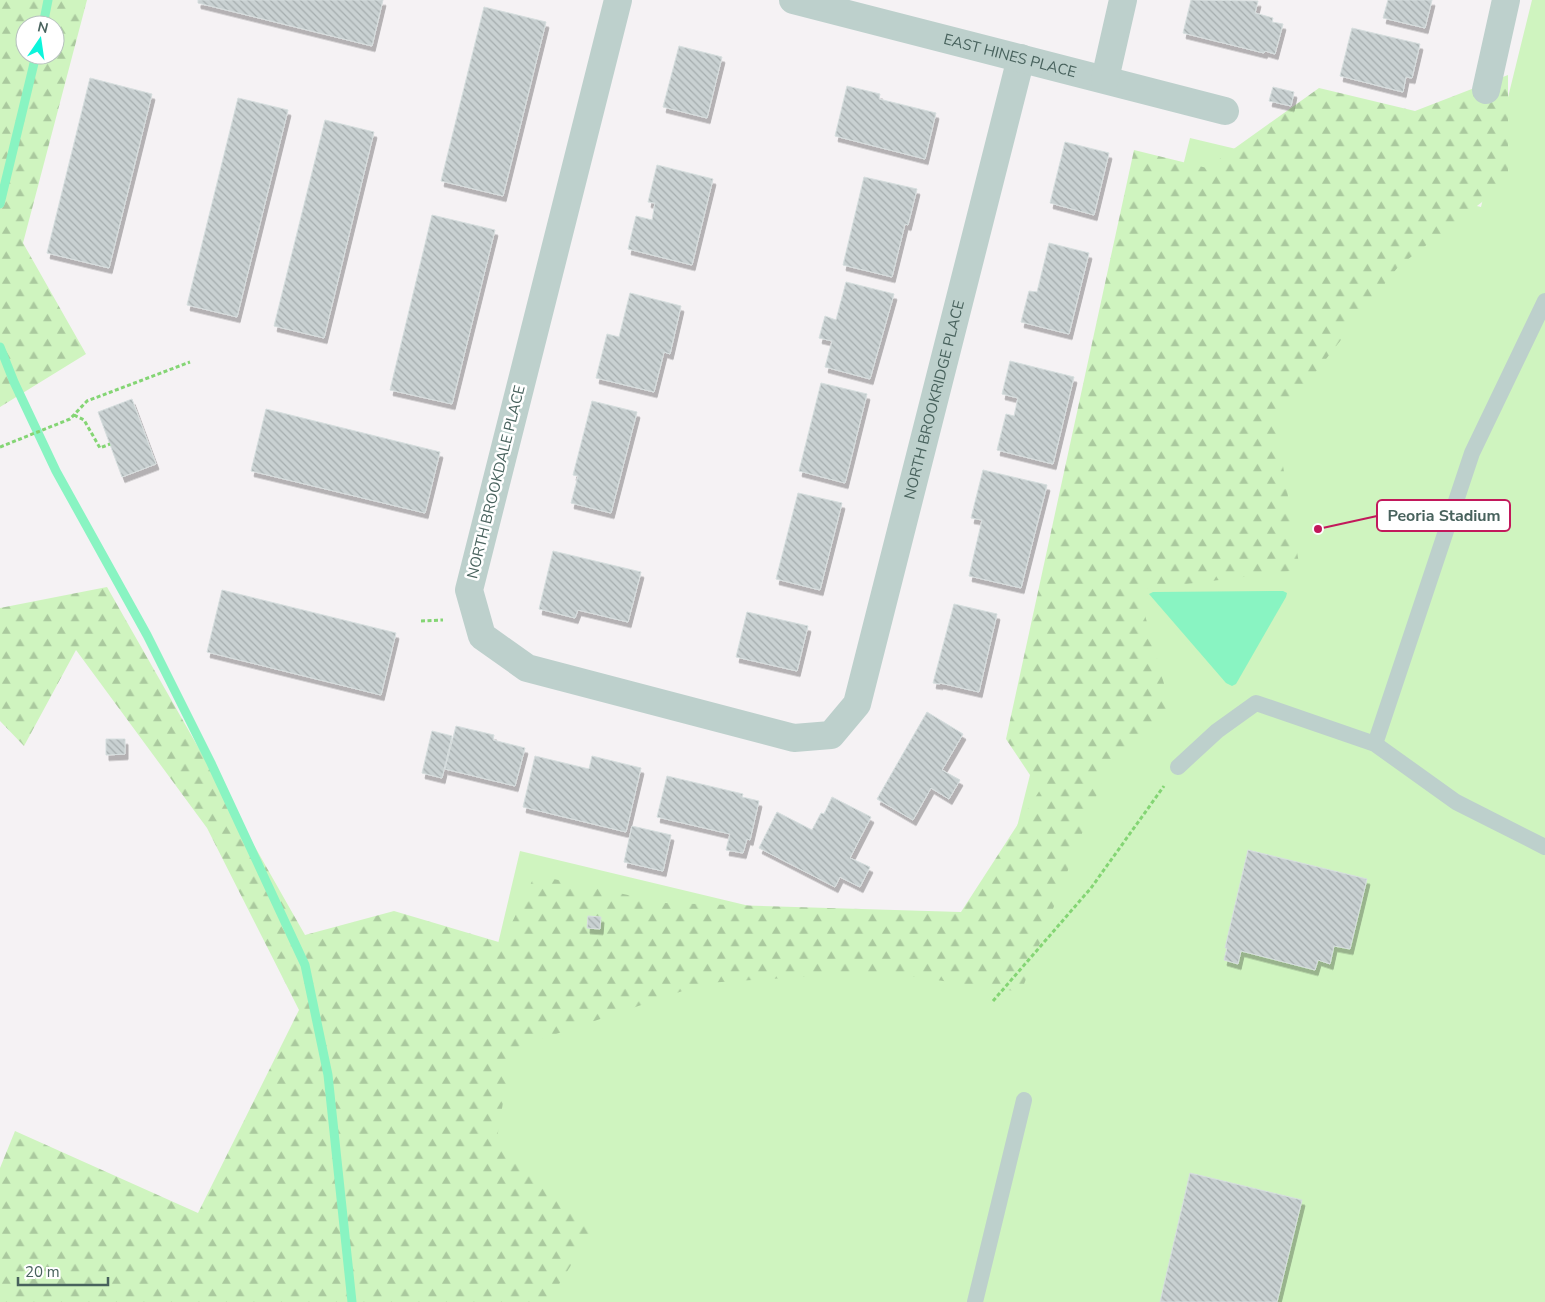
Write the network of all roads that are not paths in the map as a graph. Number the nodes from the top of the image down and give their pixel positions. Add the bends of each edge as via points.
1 (618, 0) edge
2 (793, 0) edge
3 (1123, 0) edge
4 (1506, 0) edge
5 (1021, 58) junction
6 (1104, 80) junction
7 (1486, 90) dead end
8 (1225, 112) dead end
9 (1545, 301) edge
10 (830, 735) joint
11 (1375, 744) junction
12 (1178, 767) road end
13 (1545, 847) edge
14 (1024, 1100) dead end
15 (975, 1302) edge

1 - 10 street, NORTH BROOKDALE PLACE via 469,590 482,636 527,668 794,738
2 - 5 street, EAST HINES PLACE
3 - 6 street
4 - 7 street
5 - 6 street, EAST HINES PLACE
5 - 10 street, NORTH BROOKRIDGE PLACE via 857,704
6 - 8 street, EAST HINES PLACE
9 - 11 lane via 1472,453
11 - 12 lane via 1256,703 1217,731
11 - 13 lane via 1456,802
14 - 15 lane

